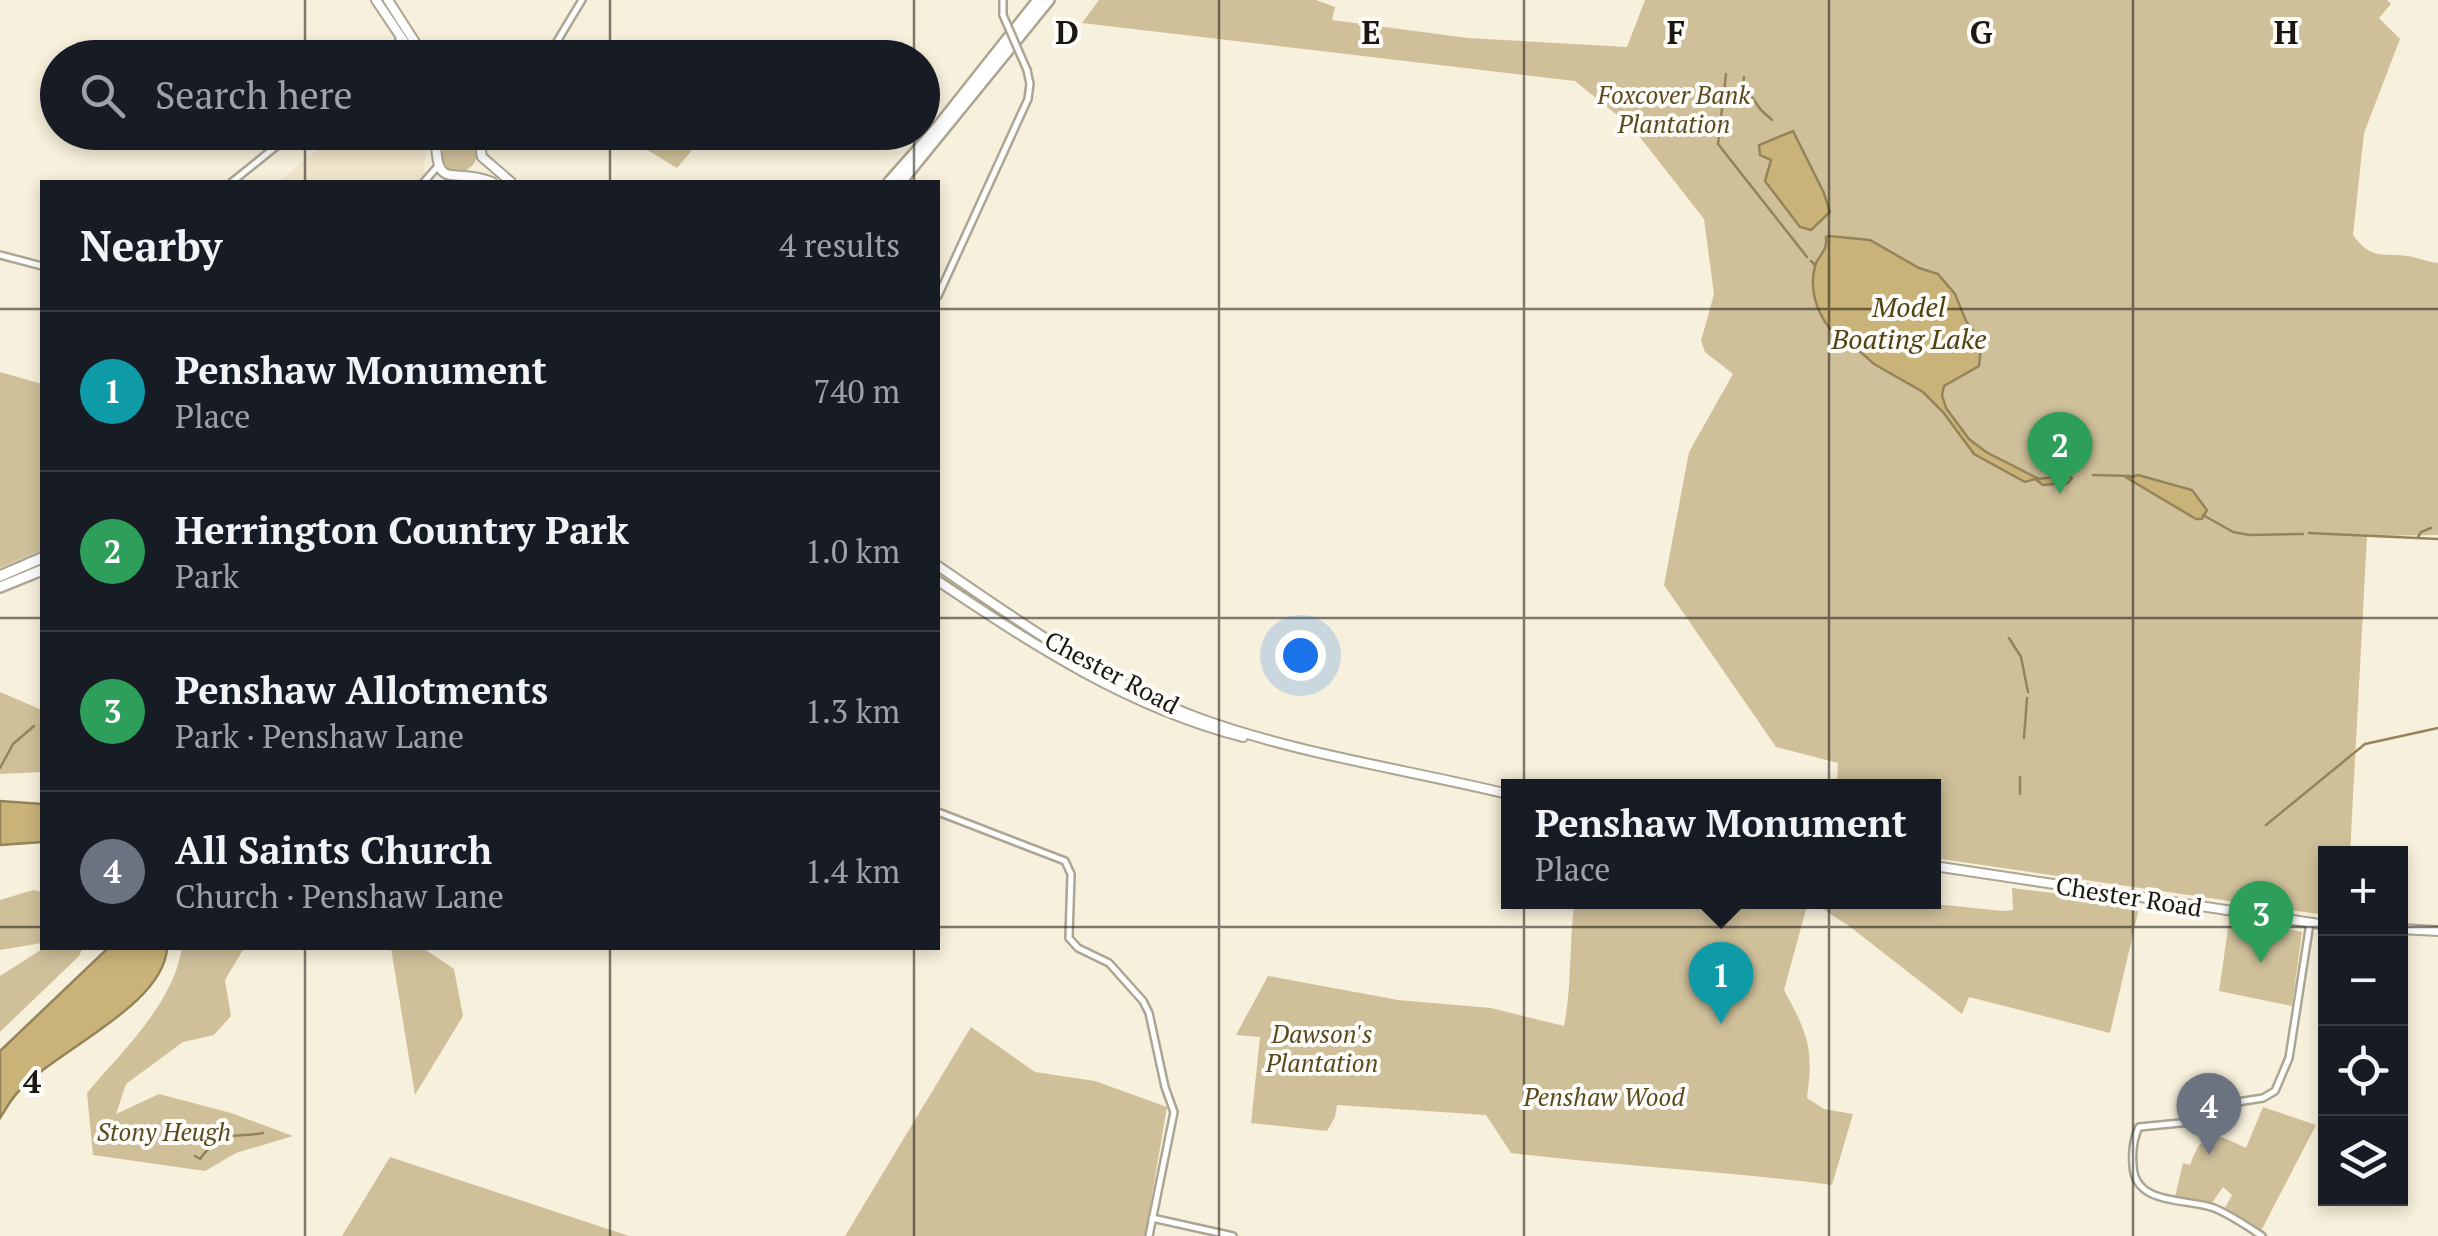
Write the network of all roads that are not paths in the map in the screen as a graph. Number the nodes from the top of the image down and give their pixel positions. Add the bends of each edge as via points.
1 (376, 0) edge
2 (388, 0) edge
3 (582, 0) edge
4 (1003, 0) edge
5 (1038, 0) edge
6 (1049, 0) edge
7 (392, 22) junction
8 (398, 40) edge
9 (402, 40) edge
10 (414, 40) edge
11 (558, 40) edge
12 (940, 124) edge
13 (940, 137) edge
14 (272, 150) edge
15 (436, 150) edge
16 (480, 150) edge
17 (914, 150) edge
18 (917, 150) edge
19 (930, 150) edge
20 (482, 157) junction
21 (438, 166) junction
22 (466, 176) junction
23 (234, 180) edge
24 (426, 180) edge
25 (483, 180) edge
26 (509, 180) edge
27 (883, 180) edge
28 (890, 180) edge
29 (904, 180) edge
30 (0, 255) edge
31 (40, 265) edge
32 (940, 292) edge
33 (40, 559) edge
34 (940, 567) edge
35 (40, 571) edge
36 (0, 576) edge
37 (940, 582) edge
38 (0, 587) edge
39 (1301, 748) junction
40 (1501, 792) edge
41 (940, 813) edge
42 (1941, 867) edge
43 (2310, 923) junction
44 (2318, 924) edge
45 (2408, 930) edge
46 (2438, 932) edge
47 (1152, 1218) junction
48 (1149, 1236) edge
49 (1233, 1236) edge
50 (2262, 1236) edge

1 - 7 main road
2 - 10 main road
3 - 11 street
4 - 32 street, bridge via 1030,84 1028,99
5 - 12 highway
6 - 13 highway
7 - 8 street
7 - 9 main road
14 - 23 street
15 - 21 main road
16 - 20 main road
17 - 27 highway
18 - 28 highway
19 - 29 highway
20 - 22 main road
20 - 26 main road
21 - 22 main road via 447,175
21 - 24 street
22 - 25 main road
30 - 31 street
33 - 36 highway
34 - 39 main road, Chester Road via 1137,691
35 - 38 highway
37 - 39 main road, Chester Road via 1066,665 1146,705 1219,731
39 - 40 main road, Chester Road
41 - 47 street via 1065,861 1071,874 1069,938 1109,962 1146,1005 1174,1112
42 - 43 main road, Chester Road
43 - 44 main road, Chester Road
43 - 50 street via 2289,1058 2274,1091 2201,1120 2136,1131 2133,1167 2140,1186 2162,1198 2212,1207
45 - 46 main road
47 - 48 street
47 - 49 street

